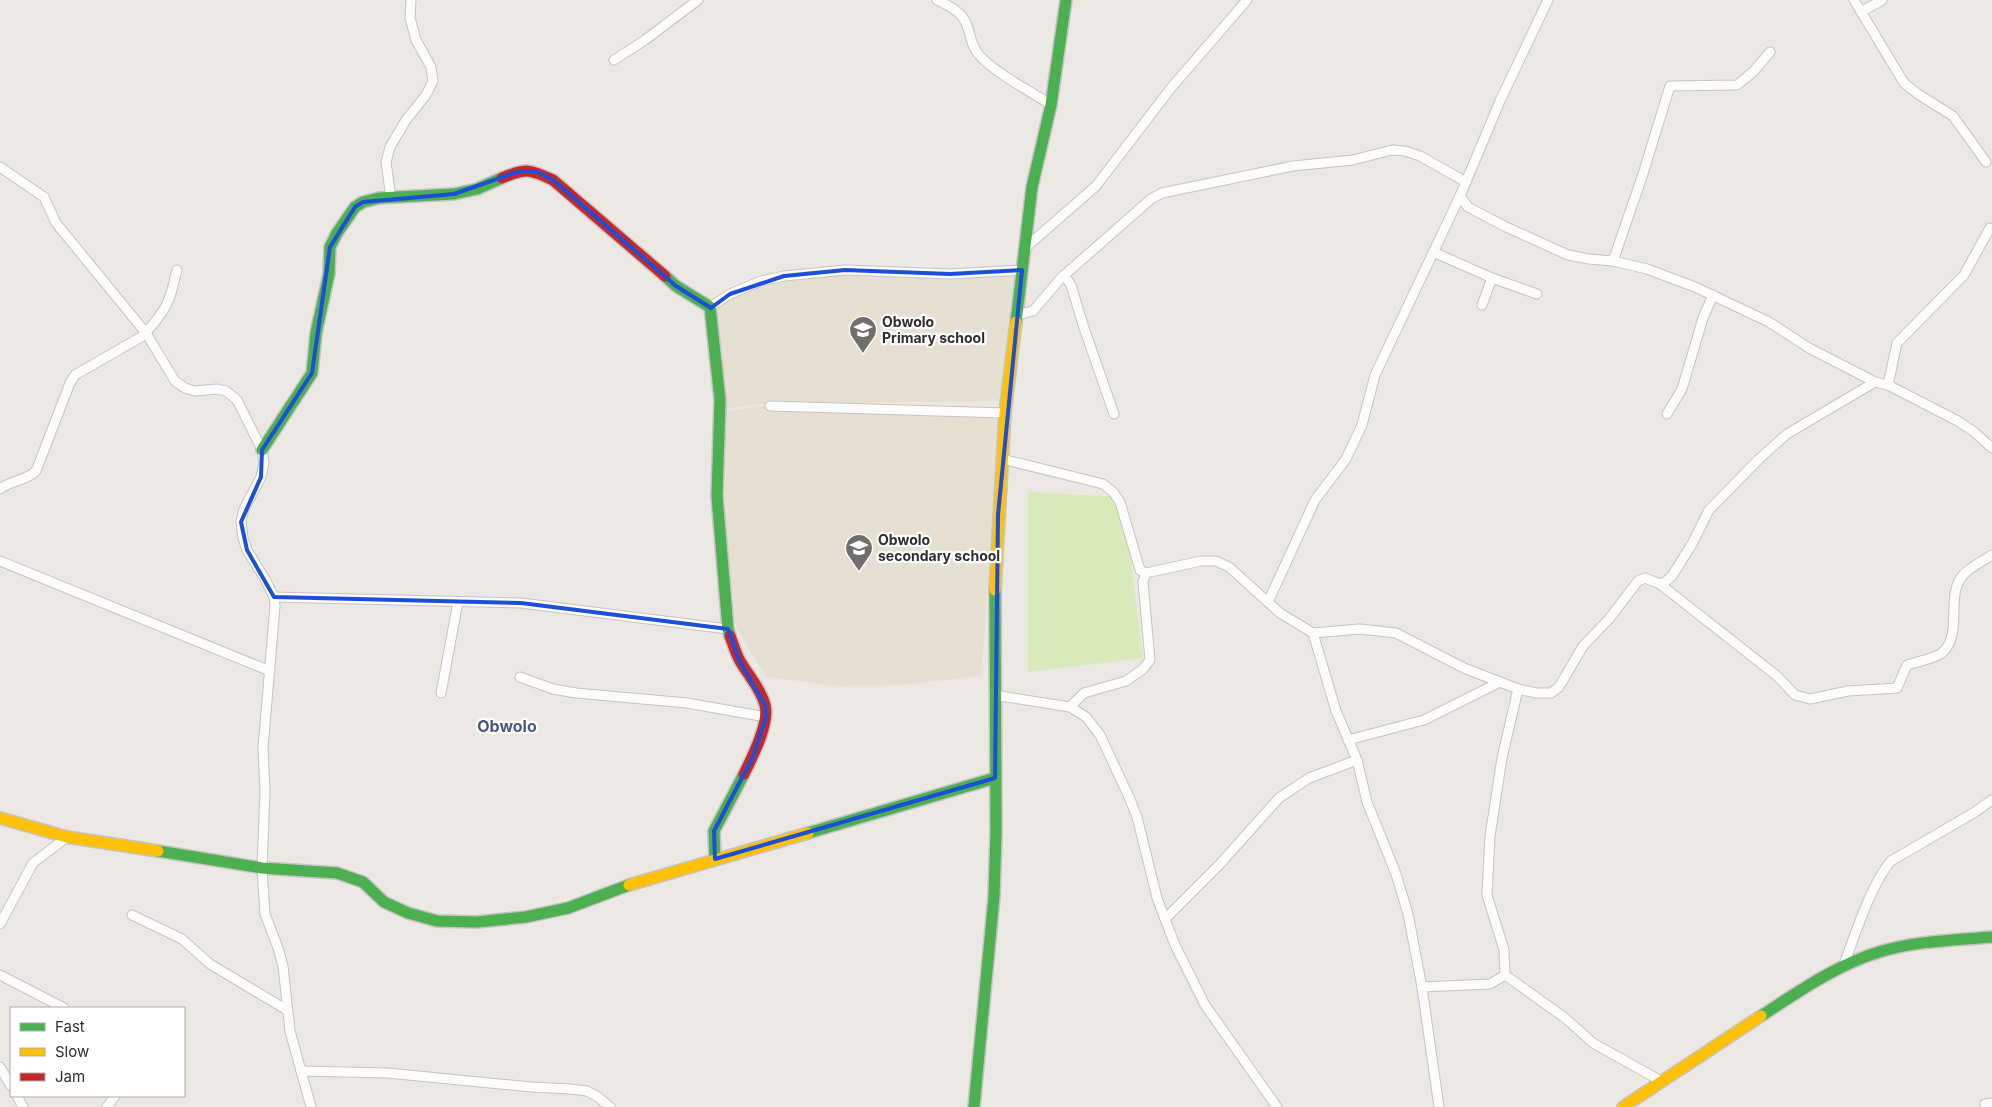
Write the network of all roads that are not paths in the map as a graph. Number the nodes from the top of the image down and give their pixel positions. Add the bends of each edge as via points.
1 (411, 0) edge
2 (698, 0) edge
3 (937, 0) edge
4 (1066, 0) edge
5 (1247, 0) edge
6 (1548, 0) edge
7 (1854, 0) edge
8 (1882, 0) edge
9 (1861, 12) junction
10 (1770, 52) dead end
11 (614, 60) dead end
12 (1051, 105) junction
13 (1986, 162) dead end
14 (0, 167) edge
15 (1466, 182) junction
16 (1460, 196) junction
17 (391, 198) junction
18 (1990, 228) dead end
19 (1025, 248) junction
20 (1433, 252) junction
21 (1613, 261) junction
22 (177, 270) dead end
23 (1022, 270) junction
24 (1064, 275) junction
25 (1492, 278) junction
26 (1537, 294) dead end
27 (1713, 295) junction
28 (1482, 305) dead end
29 (710, 307) junction
30 (1017, 315) junction
31 (146, 333) junction
32 (1875, 382) junction
33 (1888, 385) junction
34 (770, 406) dead end
35 (1005, 413) junction
36 (1114, 414) dead end
37 (1667, 414) dead end
38 (1992, 448) edge
39 (262, 450) junction
40 (1002, 459) junction
41 (0, 489) edge
42 (1992, 555) edge
43 (0, 561) edge
44 (1146, 573) junction
45 (1660, 584) junction
46 (274, 597) junction
47 (458, 602) junction
48 (1268, 602) junction
49 (728, 629) junction
50 (1313, 633) junction
51 (270, 671) junction
52 (520, 677) dead end
53 (1500, 682) junction
54 (1518, 689) junction
55 (441, 694) dead end
56 (994, 695) junction
57 (1070, 707) junction
58 (766, 717) junction
59 (1348, 740) junction
60 (1356, 760) junction
61 (996, 778) junction
62 (1992, 800) edge
63 (0, 818) edge
64 (67, 837) junction
65 (715, 859) junction
66 (262, 868) junction
67 (132, 915) dead end
68 (1165, 918) junction
69 (0, 924) edge
70 (1992, 937) edge
71 (1843, 967) junction
72 (0, 975) edge
73 (1505, 975) junction
74 (1422, 987) junction
75 (62, 1007) edge
76 (287, 1010) junction
77 (0, 1067) edge
78 (301, 1071) junction
79 (1661, 1081) junction
80 (10, 1084) edge
81 (1992, 1103) edge
82 (311, 1107) edge
83 (610, 1107) edge
84 (974, 1107) edge
85 (1277, 1107) edge
86 (1439, 1107) edge
87 (1624, 1107) edge
88 (1985, 1107) edge

1 - 17 street via 410,18 416,40 431,67 433,81 390,147 386,162
2 - 11 street
3 - 12 street via 956,10 964,20 980,56
4 - 12 street
5 - 19 street via 1171,88 1096,186
6 - 15 street
7 - 9 street
8 - 9 street
9 - 13 street via 1904,83 1953,116
10 - 21 street via 1737,86 1670,86
12 - 19 street via 1032,187
14 - 31 street via 44,197 56,223
15 - 16 street
15 - 24 street via 1420,156 1392,150 1162,193
16 - 20 street
16 - 21 street via 1468,207 1568,255
17 - 29 street via 454,194 477,189 520,171 535,172 553,180 676,286
17 - 39 street via 363,202 355,207 337,233 330,247 329,274 316,333 312,373
18 - 33 street via 1964,275 1897,343
19 - 23 street
20 - 25 street
20 - 48 street via 1375,374 1362,425 1346,459 1315,500
21 - 27 street via 1646,269
22 - 31 street via 168,301
23 - 29 street via 950,274 845,270 784,276 730,294
23 - 30 street
24 - 30 street via 1033,311
24 - 36 street via 1071,285
25 - 26 street
25 - 28 street
27 - 32 street via 1769,322 1809,348
27 - 37 street via 1682,389
29 - 49 street via 720,400 717,496
30 - 35 street
31 - 39 street via 175,381 195,392 226,391 237,400
31 - 41 street via 75,375 36,471 30,477 12,481
32 - 33 street
32 - 45 street via 1787,434 1759,459 1708,510 1672,576
33 - 38 street via 1956,420
34 - 35 street
35 - 40 street
39 - 46 street via 261,477 244,509 241,522 247,550
40 - 44 street via 1103,484 1120,502 1140,570
40 - 56 street via 995,578
42 - 45 street via 1963,575 1955,593 1949,644 1942,654 1907,665 1897,688 1848,691 1810,699 1794,695 1777,676
43 - 51 street
44 - 48 street via 1201,561 1216,561 1229,567
44 - 57 street via 1143,582 1150,660 1126,681 1084,693
45 - 54 street via 1645,578 1638,581 1609,619 1582,646 1559,687 1551,693
46 - 47 street
46 - 51 street
47 - 49 street via 521,604
47 - 55 street
48 - 50 street
49 - 58 street via 739,660 765,704
50 - 53 street via 1360,630 1396,633 1464,668
50 - 59 street
51 - 66 street via 263,748
52 - 58 street via 576,694 687,703
53 - 54 street
53 - 59 street via 1424,720
54 - 73 street via 1502,758 1490,836 1488,894 1504,950
56 - 57 street
56 - 61 street
57 - 68 street via 1086,717 1100,735 1129,797
58 - 65 street via 753,757 714,831
59 - 60 street
60 - 68 street via 1309,778 1279,798 1220,864
60 - 74 street via 1367,802 1396,874
61 - 65 street
61 - 84 street via 994,897
62 - 71 street via 1884,868
63 - 64 street
64 - 66 street
64 - 69 street via 33,863
65 - 66 street via 628,885 568,908 526,917 477,922 437,921 408,914 384,902 362,882 337,873
66 - 76 street via 265,914 283,966
67 - 76 street via 182,939 210,964
68 - 85 street via 1205,1005
70 - 71 street via 1907,946
71 - 79 street
72 - 75 street
73 - 74 street via 1490,984
73 - 79 street via 1566,1018 1593,1043
74 - 86 street
76 - 78 street
77 - 80 street
78 - 82 street
78 - 83 street via 404,1074 570,1088 587,1091
79 - 87 street
81 - 88 street via 1985,1104

